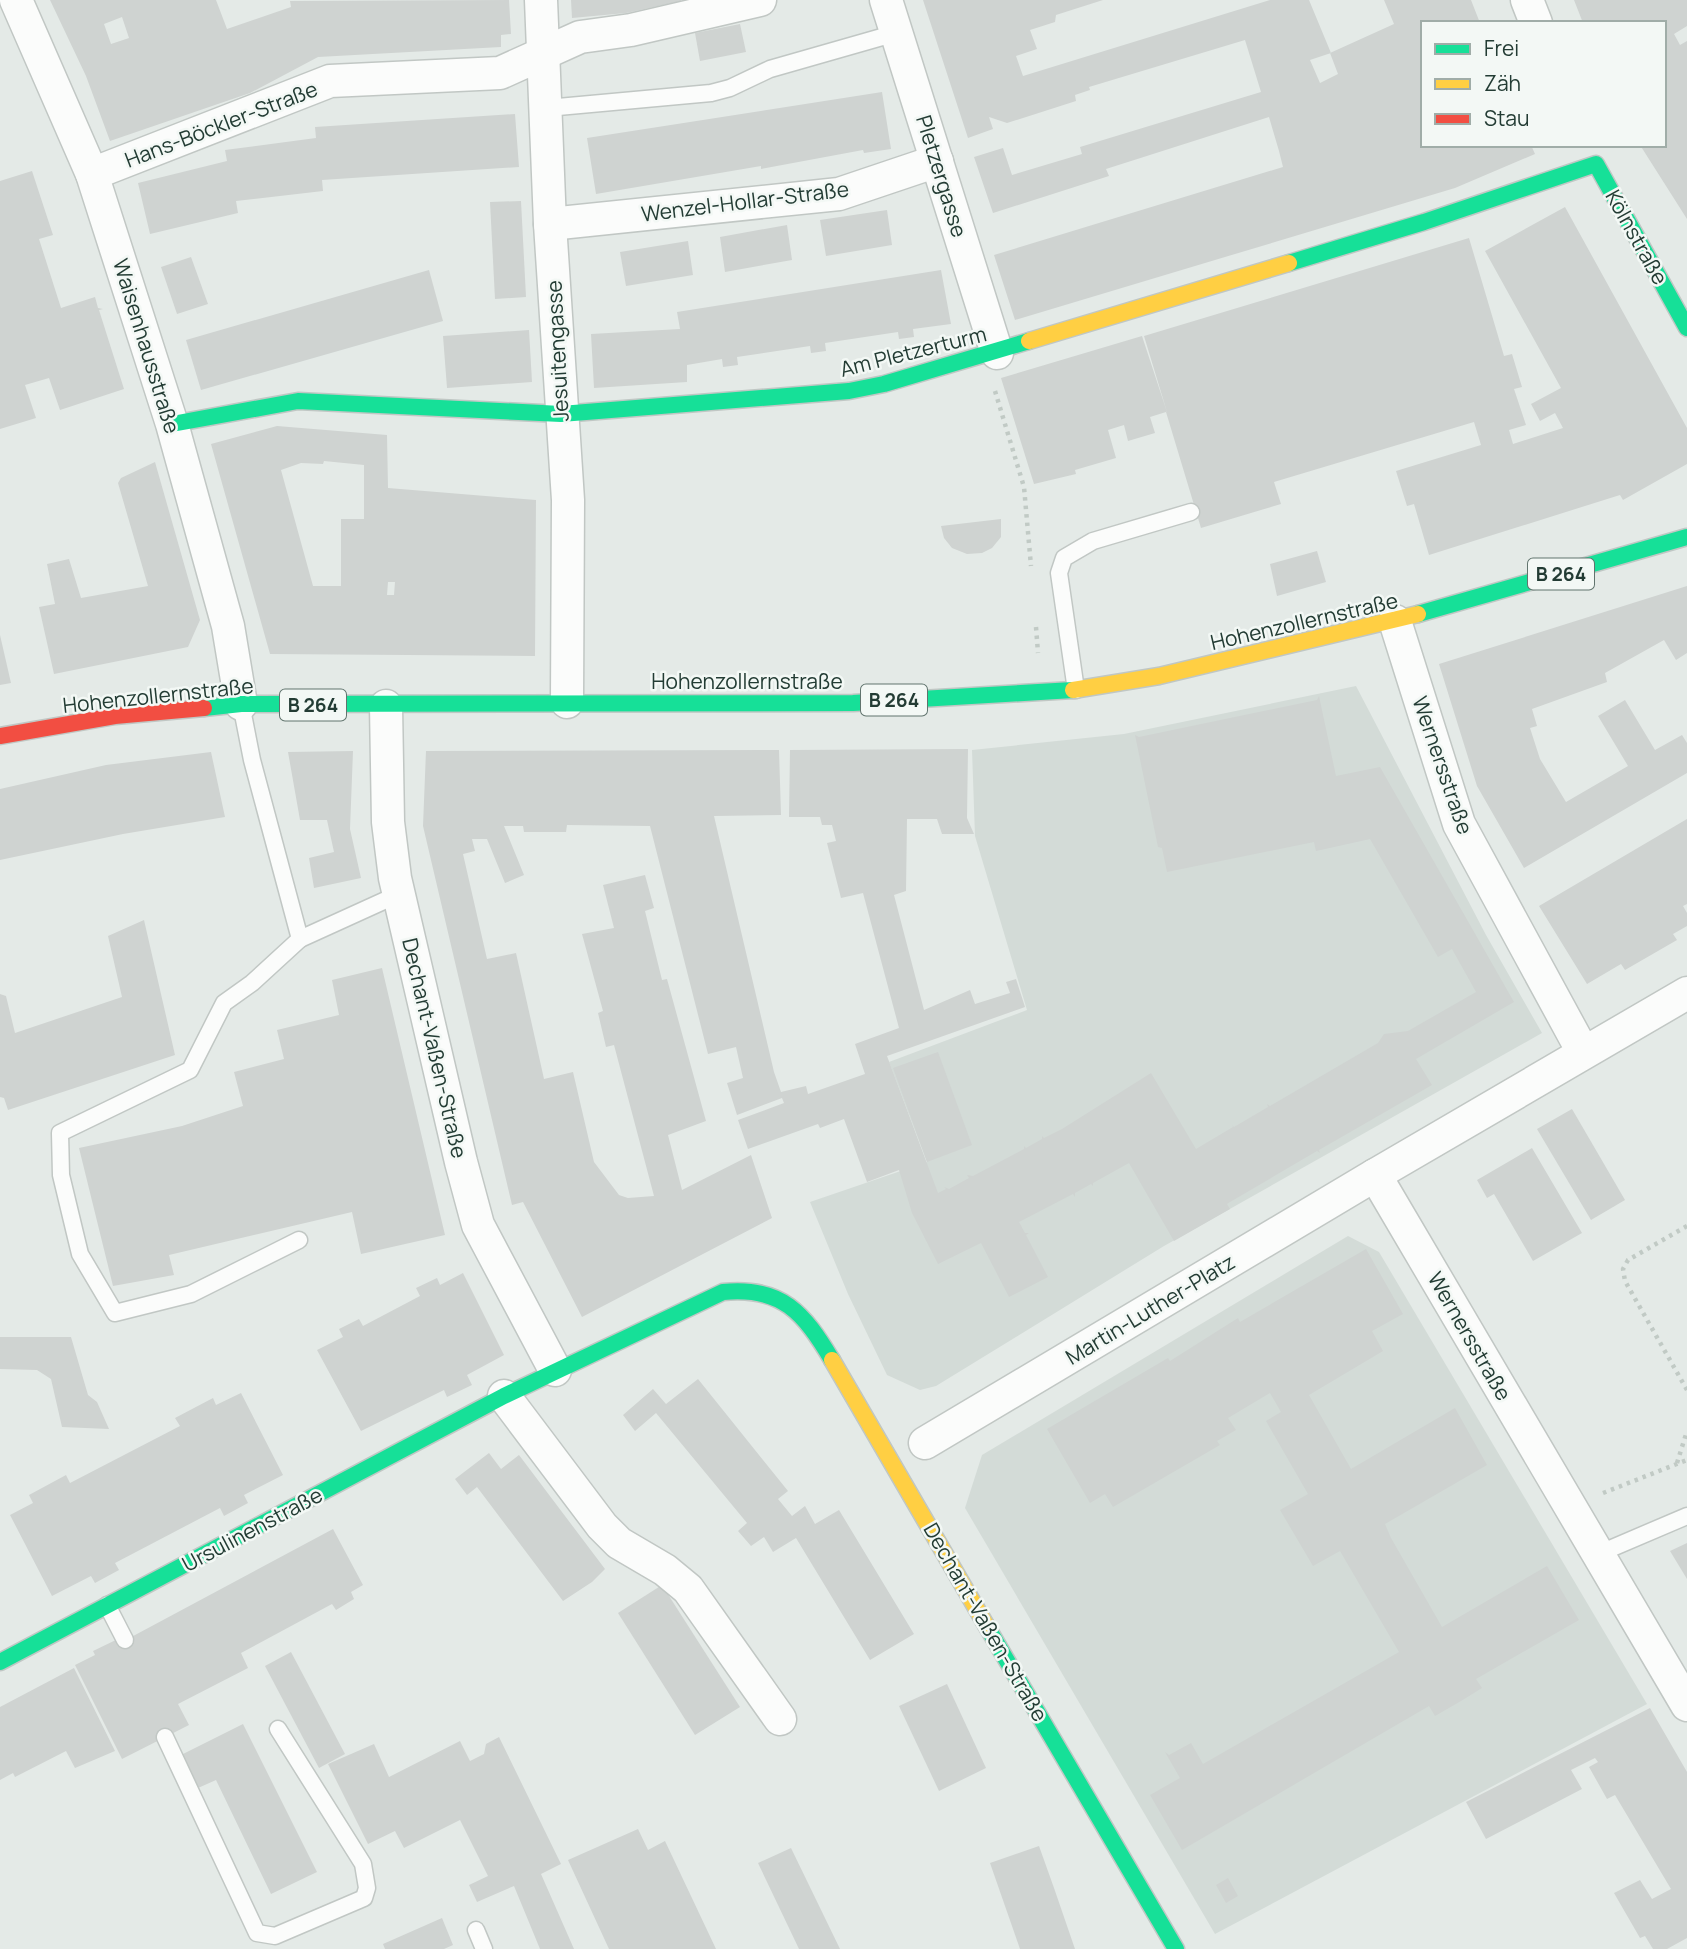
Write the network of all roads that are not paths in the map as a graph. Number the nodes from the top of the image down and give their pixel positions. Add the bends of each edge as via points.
1 (16, 0) edge
2 (541, 0) edge
3 (760, 0) edge
4 (886, 0) edge
5 (1527, 0) edge
6 (1535, 21) edge
7 (896, 33) junction
8 (545, 51) junction
9 (547, 108) junction
10 (1592, 155) edge
11 (937, 161) junction
12 (92, 174) junction
13 (550, 224) junction
14 (1687, 328) edge
15 (991, 355) junction
16 (561, 415) junction
17 (172, 424) junction
18 (1191, 512) dead end
19 (1687, 537) edge
20 (1395, 621) junction
21 (1076, 690) junction
22 (567, 702) junction
23 (241, 704) junction
24 (386, 706) junction
25 (0, 736) edge
26 (399, 894) junction
27 (300, 939) junction
28 (1687, 993) edge
29 (1583, 1052) junction
30 (1375, 1175) junction
31 (299, 1240) dead end
32 (786, 1302) joint
33 (555, 1370) junction
34 (504, 1396) junction
35 (925, 1443) dead end
36 (1687, 1516) edge
37 (1598, 1554) junction
38 (107, 1605) junction
39 (125, 1640) dead end
40 (0, 1662) edge
41 (1687, 1705) edge
42 (780, 1719) dead end
43 (278, 1729) dead end
44 (165, 1737) dead end
45 (476, 1930) dead end
46 (484, 1949) edge
47 (1177, 1949) edge

1 - 12 street, Waisenhausstraße
2 - 8 street, Jesuitengasse
3 - 8 street, Hans-Böckler-Straße via 580,37
4 - 7 street, Pletzergasse
5 - 6 street
7 - 9 lane via 770,69 712,93
7 - 11 street, Pletzergasse
8 - 9 street, Jesuitengasse
8 - 12 street, Hans-Böckler-Straße via 500,73 330,81
9 - 13 street, Jesuitengasse
10 - 14 street, Kölnstraße
10 - 15 street, Am Pletzerturm via 1424,222
11 - 13 street, Wenzel-Hollar-Straße via 838,194
11 - 15 street, Pletzergasse
12 - 17 street, Waisenhausstraße
13 - 16 street, Jesuitengasse
15 - 16 street, Am Pletzerturm via 849,391
16 - 17 street, Am Pletzerturm via 298,401
16 - 22 street, Jesuitengasse via 568,500
17 - 23 street, Waisenhausstraße via 228,625
18 - 21 lane via 1093,541 1064,558 1059,573
19 - 20 street, Hohenzollernstraße / B 264
20 - 21 street, Hohenzollernstraße / B 264 via 1159,676
20 - 29 street, Wernersstraße via 1459,824
21 - 22 street, Hohenzollernstraße / B 264 via 853,703
22 - 24 street, Hohenzollernstraße / B 264
23 - 24 street, Hohenzollernstraße / B 264
23 - 25 street, Hohenzollernstraße / B 264 via 115,716
23 - 27 lane
24 - 26 street, Dechant-Vaßen-Straße via 388,822
26 - 27 lane
26 - 33 street, Dechant-Vaßen-Straße via 478,1224
27 - 31 lane via 224,1003 190,1070 60,1133 61,1175 80,1254 115,1312 191,1294
28 - 29 street
29 - 30 street
30 - 35 street, Martin-Luther-Platz
30 - 37 street, Wernersstraße
32 - 33 street, Ursulinenstraße via 755,1288 723,1292
32 - 47 street, Dechant-Vaßen-Straße via 811,1325
33 - 34 street, Ursulinenstraße
34 - 38 street, Ursulinenstraße
34 - 42 street via 602,1527 688,1589
36 - 37 lane
37 - 41 street, Wernersstraße
38 - 39 lane
38 - 40 street, Ursulinenstraße
43 - 44 lane via 363,1864 367,1888 364,1898 275,1936 257,1933
45 - 46 lane

